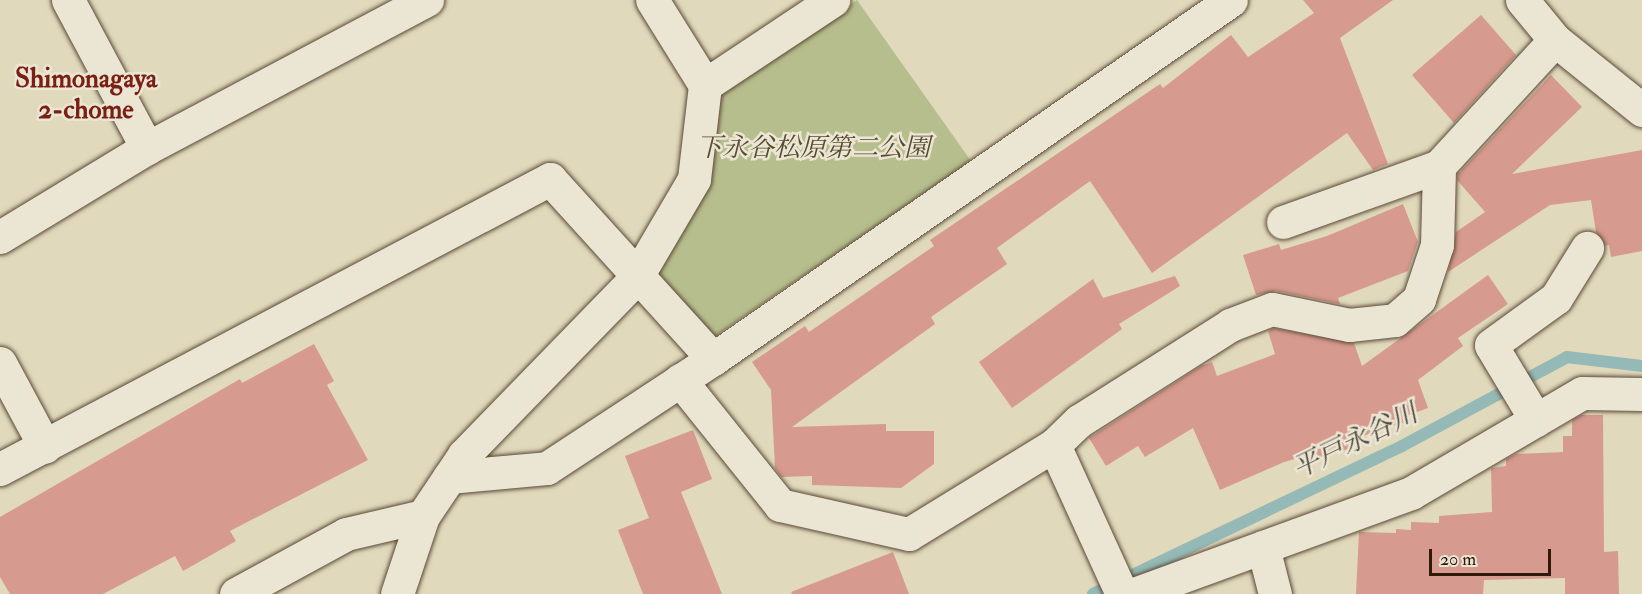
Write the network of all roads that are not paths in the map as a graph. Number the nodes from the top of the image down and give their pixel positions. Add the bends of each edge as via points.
1 (68, 0) edge
2 (427, 0) edge
3 (652, 0) edge
4 (833, 0) edge
5 (1231, 0) edge
6 (1522, 0) edge
7 (1555, 40) junction
8 (705, 85) junction
9 (1642, 110) edge
10 (147, 148) junction
11 (1439, 166) junction
12 (1283, 222) dead end
13 (0, 237) edge
14 (1587, 248) dead end
15 (636, 278) junction
16 (713, 359) junction
17 (0, 363) edge
18 (681, 380) junction
19 (1642, 394) edge
20 (1530, 411) junction
21 (1054, 445) junction
22 (45, 447) junction
23 (0, 469) edge
24 (449, 477) junction
25 (423, 516) junction
26 (1263, 547) junction
27 (236, 594) edge
28 (397, 594) edge
29 (1122, 594) edge
30 (1134, 594) edge
31 (1275, 594) edge

1 - 10 street
2 - 10 street
3 - 8 street
4 - 8 street
5 - 16 street
6 - 7 street
7 - 9 street
7 - 11 street
8 - 15 street via 694,179
10 - 13 street
11 - 12 street
11 - 21 street via 1437,245 1419,299 1395,320 1349,325 1272,309 1230,325 1079,421
14 - 20 street via 1556,298 1491,345
15 - 16 street
15 - 22 street via 550,179
15 - 24 street via 464,455
16 - 18 street
17 - 22 street
18 - 21 street via 780,506 909,534
18 - 24 street via 547,468
19 - 20 street via 1582,393
20 - 26 street via 1411,493
21 - 29 street
22 - 23 street
24 - 25 street
25 - 27 street via 346,534
25 - 28 street
26 - 30 street
26 - 31 street

